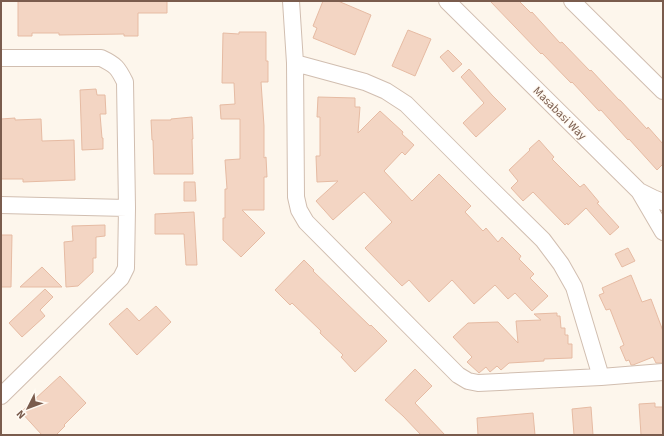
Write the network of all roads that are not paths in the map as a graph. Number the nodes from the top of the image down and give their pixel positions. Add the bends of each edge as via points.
1 (291, 1) edge
2 (447, 1) edge
3 (572, 1) edge
4 (1, 58) edge
5 (294, 63) junction
6 (663, 91) edge
7 (639, 191) junction
8 (663, 202) edge
9 (1, 205) edge
10 (126, 208) junction
11 (663, 217) edge
12 (663, 232) edge
13 (663, 372) edge
14 (601, 377) junction
15 (1, 396) edge

1 - 5 street
2 - 7 street, Masabasi Way
3 - 6 street
4 - 10 street via 101,58 111,62 118,70 125,82
5 - 14 street via 365,82 406,104 543,240 574,287
5 - 14 street via 296,197 299,210 306,222 458,375 478,383
7 - 8 street
7 - 11 street
7 - 12 street, Masabasi Way
9 - 10 street
10 - 15 street via 126,268 121,278
13 - 14 street

